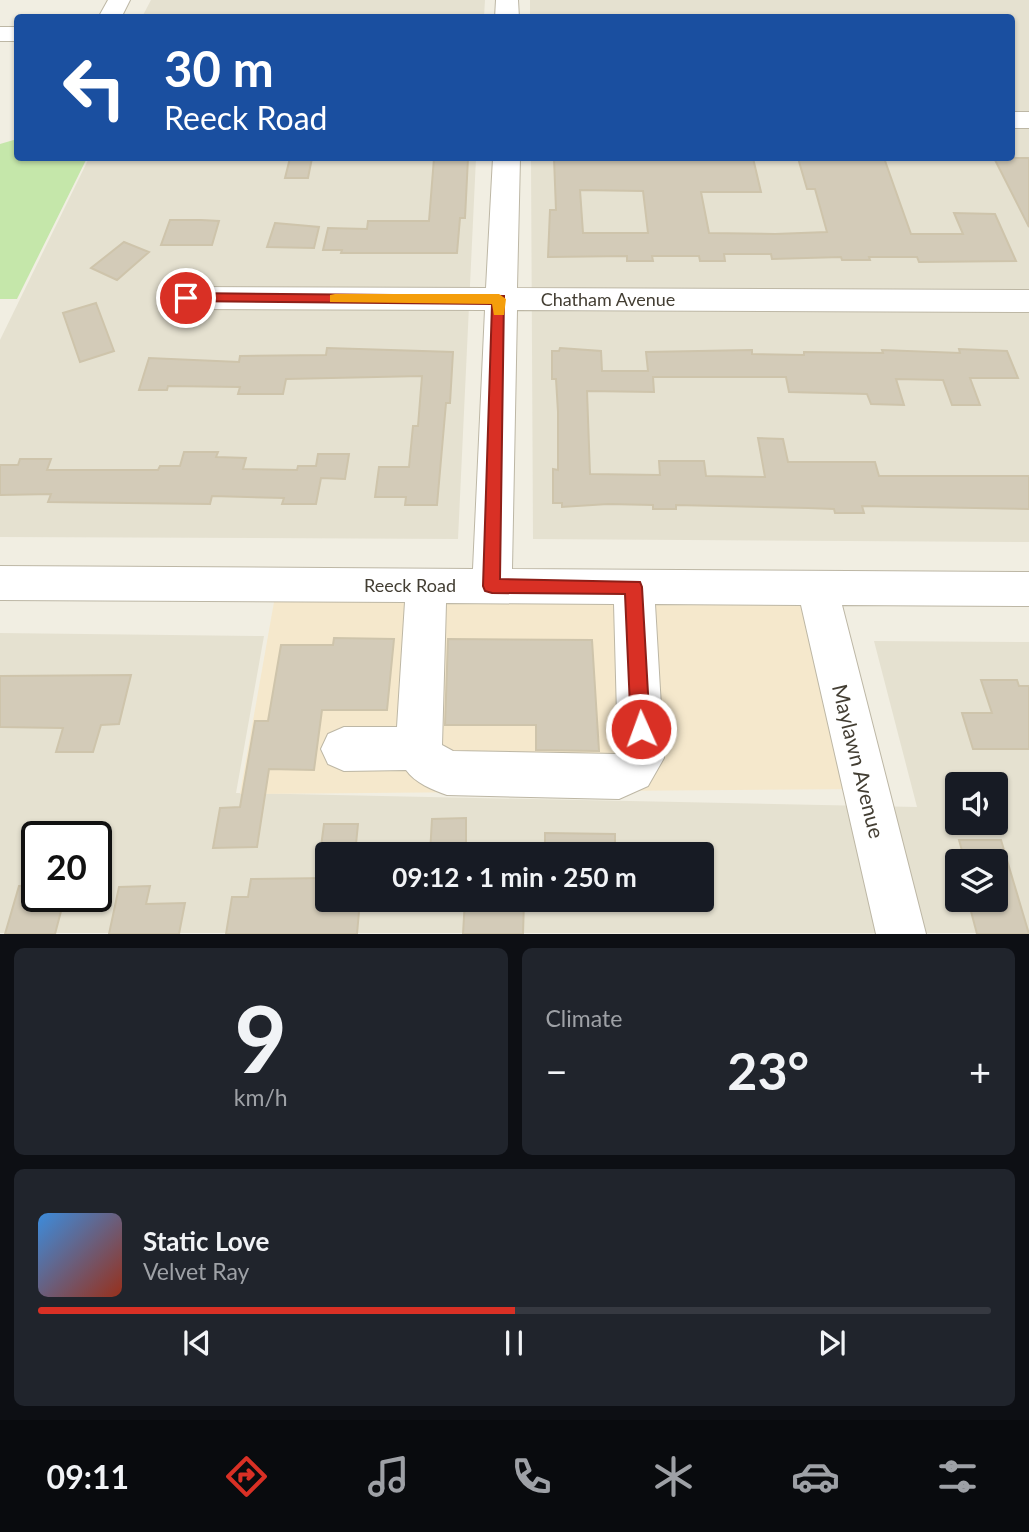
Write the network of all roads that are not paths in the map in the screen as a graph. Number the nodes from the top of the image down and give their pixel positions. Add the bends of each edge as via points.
1 (506, 161) edge
2 (186, 298) dead end
3 (499, 299) junction
4 (1029, 301) edge
5 (0, 583) edge
6 (426, 586) junction
7 (492, 586) junction
8 (634, 587) junction
9 (817, 588) junction
10 (1029, 589) edge
11 (418, 748) junction
12 (344, 749) dead end
13 (901, 933) edge

1 - 3 street
2 - 3 street, Chatham Avenue
3 - 4 street, Chatham Avenue
3 - 7 street
5 - 6 street, Reeck Road
6 - 7 street, Reeck Road
6 - 11 street
7 - 8 street, Reeck Road
8 - 9 street, Reeck Road
8 - 11 street via 642,751 632,770 619,777 447,773 426,760
9 - 10 street, Reeck Road
9 - 13 street, Maylawn Avenue
11 - 12 street

